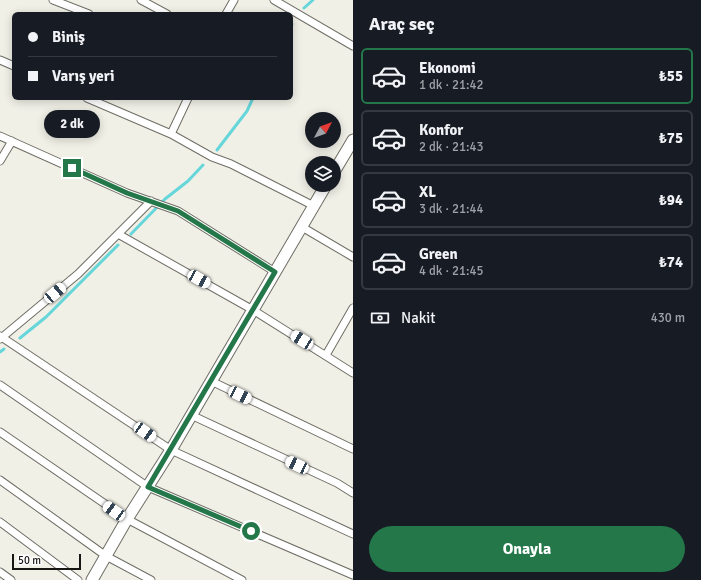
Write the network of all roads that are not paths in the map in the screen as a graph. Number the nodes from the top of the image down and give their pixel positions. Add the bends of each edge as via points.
1 (53, 0) edge
2 (141, 0) edge
3 (234, 0) edge
4 (274, 0) edge
5 (84, 12) edge
6 (163, 12) edge
7 (227, 12) edge
8 (353, 46) edge
9 (0, 60) edge
10 (12, 65) edge
11 (92, 100) edge
12 (187, 100) edge
13 (172, 134) junction
14 (0, 136) edge
15 (353, 140) edge
16 (12, 141) junction
17 (341, 160) edge
18 (0, 161) edge
19 (322, 192) edge
20 (151, 201) junction
21 (314, 206) junction
22 (302, 227) junction
23 (118, 234) junction
24 (353, 257) edge
25 (275, 272) junction
26 (353, 308) edge
27 (253, 310) junction
28 (1, 337) edge
29 (326, 355) junction
30 (353, 372) edge
31 (211, 381) junction
32 (0, 385) edge
33 (191, 415) junction
34 (0, 432) edge
35 (353, 449) edge
36 (171, 450) junction
37 (0, 480) edge
38 (148, 487) junction
39 (353, 493) edge
40 (127, 520) junction
41 (0, 522) edge
42 (353, 534) edge
43 (106, 556) junction
44 (0, 572) edge
45 (353, 576) edge
46 (11, 580) edge
47 (78, 580) edge
48 (92, 580) edge
49 (151, 580) edge
50 (242, 580) edge

1 - 5 street
2 - 6 street
3 - 7 street
4 - 8 street
9 - 10 street
11 - 13 street
12 - 13 street
13 - 21 street via 212,157
14 - 16 street
15 - 17 street
16 - 18 street
16 - 20 street via 127,193
19 - 21 street
20 - 23 street
20 - 25 street via 178,211
21 - 22 street
22 - 24 street
22 - 25 street
23 - 27 street
23 - 28 street via 78,274
25 - 27 street
26 - 29 street
27 - 29 street
27 - 31 street
28 - 36 street
29 - 30 street
31 - 33 street
31 - 35 street
32 - 38 street
33 - 36 street
33 - 39 street via 337,483
34 - 40 street
36 - 38 street
36 - 42 street
37 - 43 street
38 - 40 street
38 - 45 street
40 - 43 street
40 - 50 street
41 - 47 street
43 - 48 street
43 - 49 street
44 - 46 street

